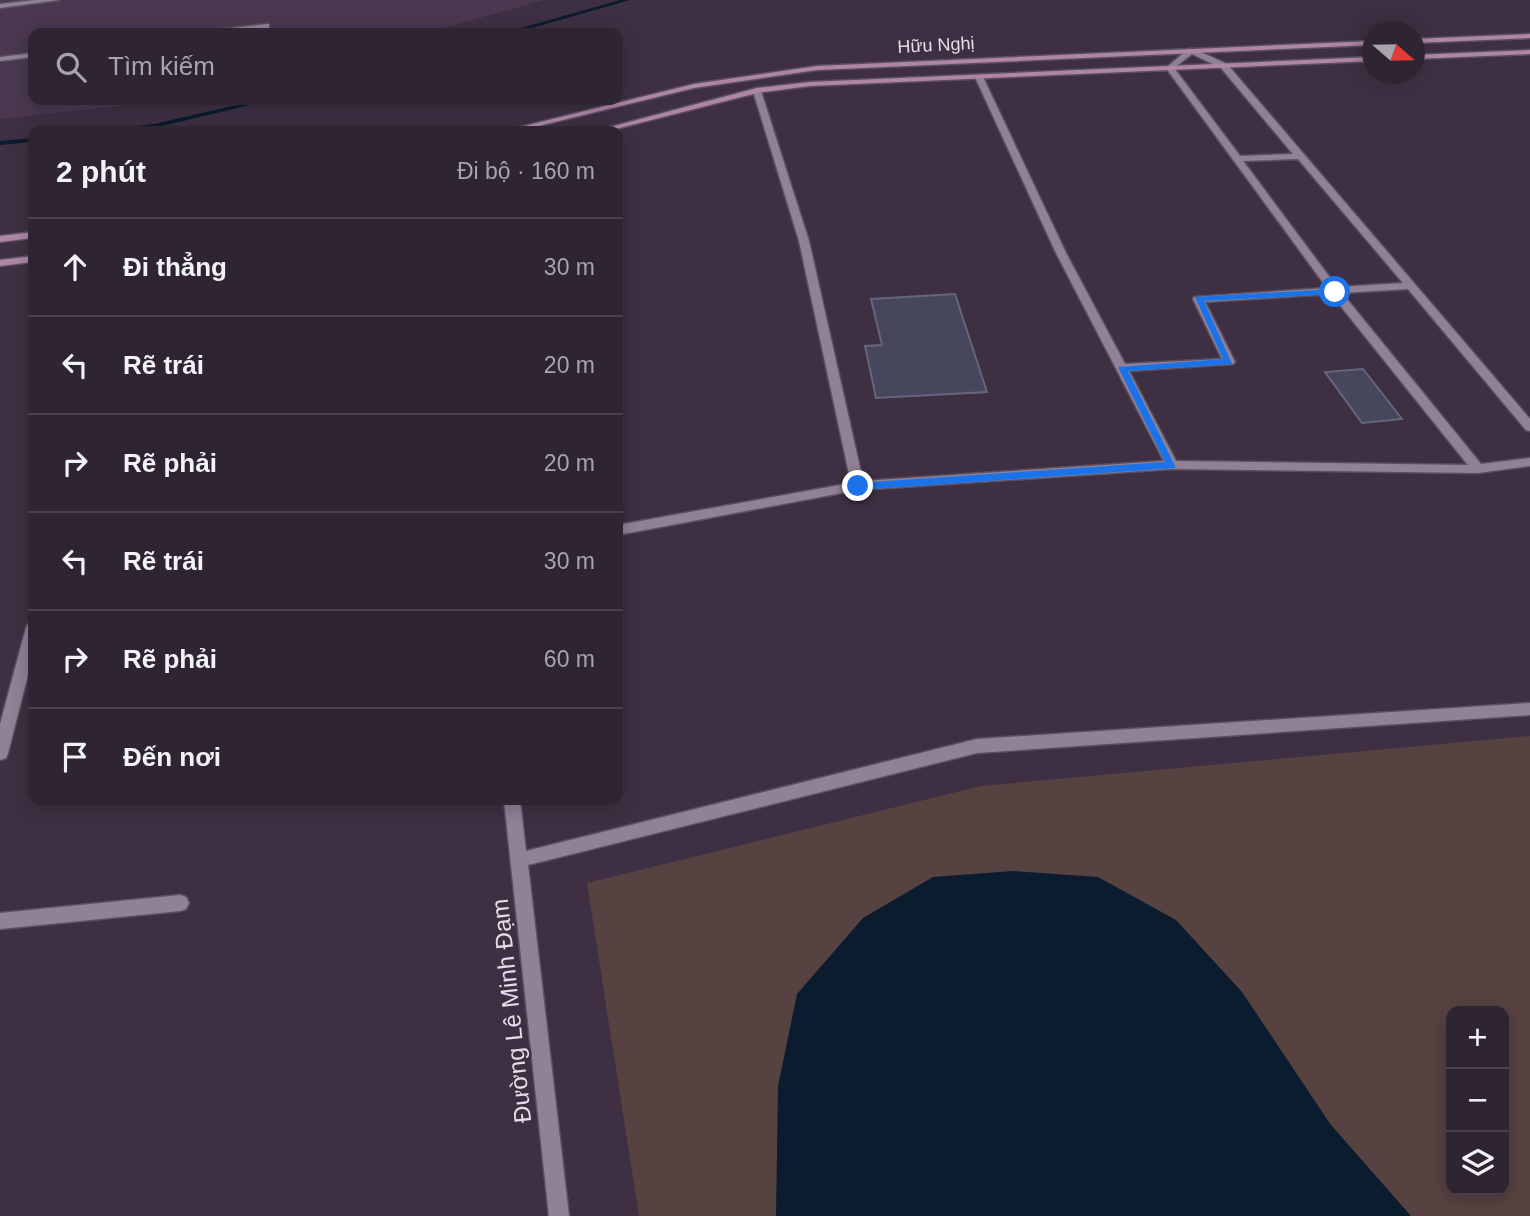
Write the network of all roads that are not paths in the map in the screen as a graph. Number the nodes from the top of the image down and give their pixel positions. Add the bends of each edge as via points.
1 (55, 0) edge
2 (0, 6) edge
3 (267, 26) dead end
4 (249, 28) edge
5 (1530, 36) edge
6 (1425, 41) edge
7 (1362, 43) edge
8 (1191, 51) junction
9 (1530, 52) edge
10 (28, 56) edge
11 (1425, 57) edge
12 (0, 59) edge
13 (1362, 60) edge
14 (1224, 66) junction
15 (1170, 68) junction
16 (979, 76) junction
17 (757, 91) junction
18 (623, 103) edge
19 (615, 105) edge
20 (529, 126) edge
21 (619, 126) edge
22 (1300, 156) junction
23 (1237, 159) junction
24 (28, 236) edge
25 (0, 239) edge
26 (28, 260) edge
27 (0, 263) edge
28 (1410, 286) junction
29 (1335, 292) junction
30 (1122, 369) junction
31 (1530, 427) edge
32 (1526, 462) edge
33 (1172, 465) junction
34 (1478, 469) junction
35 (1530, 474) edge
36 (858, 486) junction
37 (623, 529) edge
38 (28, 656) edge
39 (1530, 709) edge
40 (0, 753) edge
41 (513, 805) edge
42 (519, 860) junction
43 (180, 903) dead end
44 (0, 921) edge
45 (559, 1216) edge

1 - 2 street
3 - 4 street
5 - 6 main road
7 - 8 main road, Hữu Nghị
8 - 14 street
8 - 15 street
8 - 18 main road, Hữu Nghị via 817,68 694,86
9 - 11 main road
10 - 12 street
13 - 14 main road, Hữu Nghị
14 - 15 main road, Hữu Nghị
14 - 22 street
15 - 16 main road, Hữu Nghị
15 - 23 street
16 - 17 main road, Hữu Nghị
16 - 30 street via 1061,253
17 - 21 main road, Hữu Nghị
17 - 36 street via 804,241
19 - 20 main road, Hữu Nghị
22 - 23 street
22 - 28 street
23 - 29 street
24 - 25 main road
26 - 27 main road
28 - 29 street
28 - 31 street
29 - 30 street via 1198,299 1229,362
29 - 34 street
30 - 33 street
32 - 34 street
32 - 35 street
33 - 34 street
33 - 36 street
36 - 37 street
38 - 40 street
39 - 42 street via 977,746
41 - 42 street, Đường Lê Minh Đạm
42 - 45 street, Đường Lê Minh Đạm
43 - 44 street

